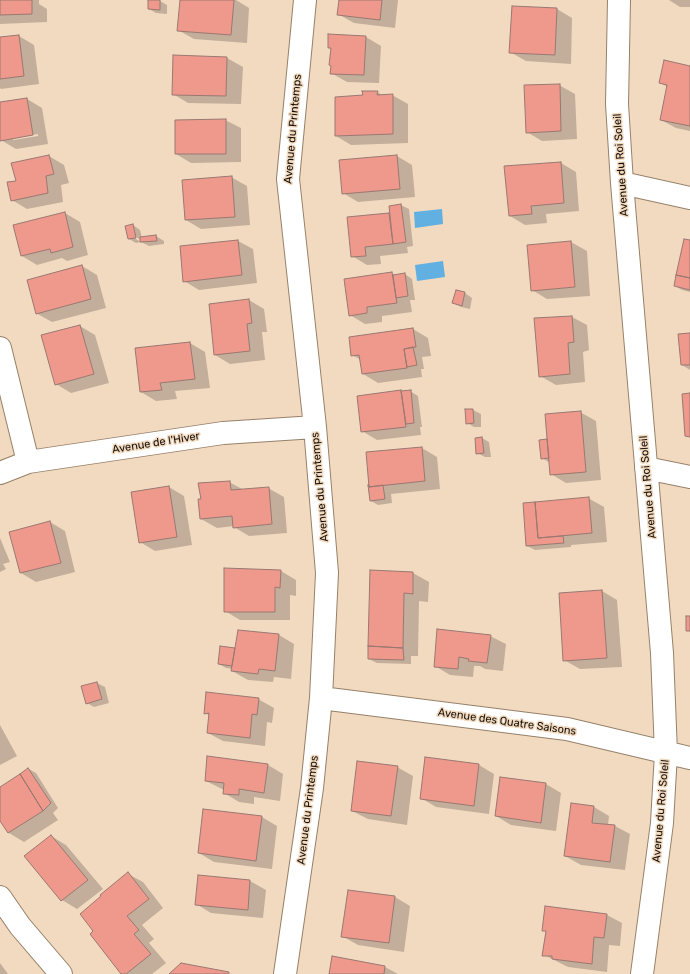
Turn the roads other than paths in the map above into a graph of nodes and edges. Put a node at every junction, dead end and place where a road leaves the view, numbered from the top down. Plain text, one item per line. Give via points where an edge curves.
1 (305, 0) edge
2 (619, 0) edge
3 (622, 183) junction
4 (690, 198) edge
5 (0, 348) edge
6 (315, 427) junction
7 (28, 462) junction
8 (646, 468) junction
9 (0, 473) edge
10 (690, 477) edge
11 (321, 698) junction
12 (666, 753) junction
13 (690, 758) edge
14 (0, 898) edge
15 (61, 974) edge
16 (285, 974) edge
17 (642, 974) edge

1 - 6 street, Avenue du Printemps via 288,179
2 - 3 street, Avenue du Roi Soleil via 617,104
3 - 4 street
3 - 8 street, Avenue du Roi Soleil
5 - 7 street
6 - 7 street, Avenue de l'Hiver via 223,433
6 - 11 street, Avenue du Printemps via 326,573
7 - 9 street, Avenue de l'Hiver
8 - 10 street
8 - 12 street, Avenue du Roi Soleil via 662,653
11 - 12 street, Avenue des Quatre Saisons via 567,729
11 - 16 street, Avenue du Printemps via 312,788
12 - 13 street, Avenue des Quatre Saisons
12 - 17 street, Avenue du Roi Soleil via 662,823
14 - 15 street

